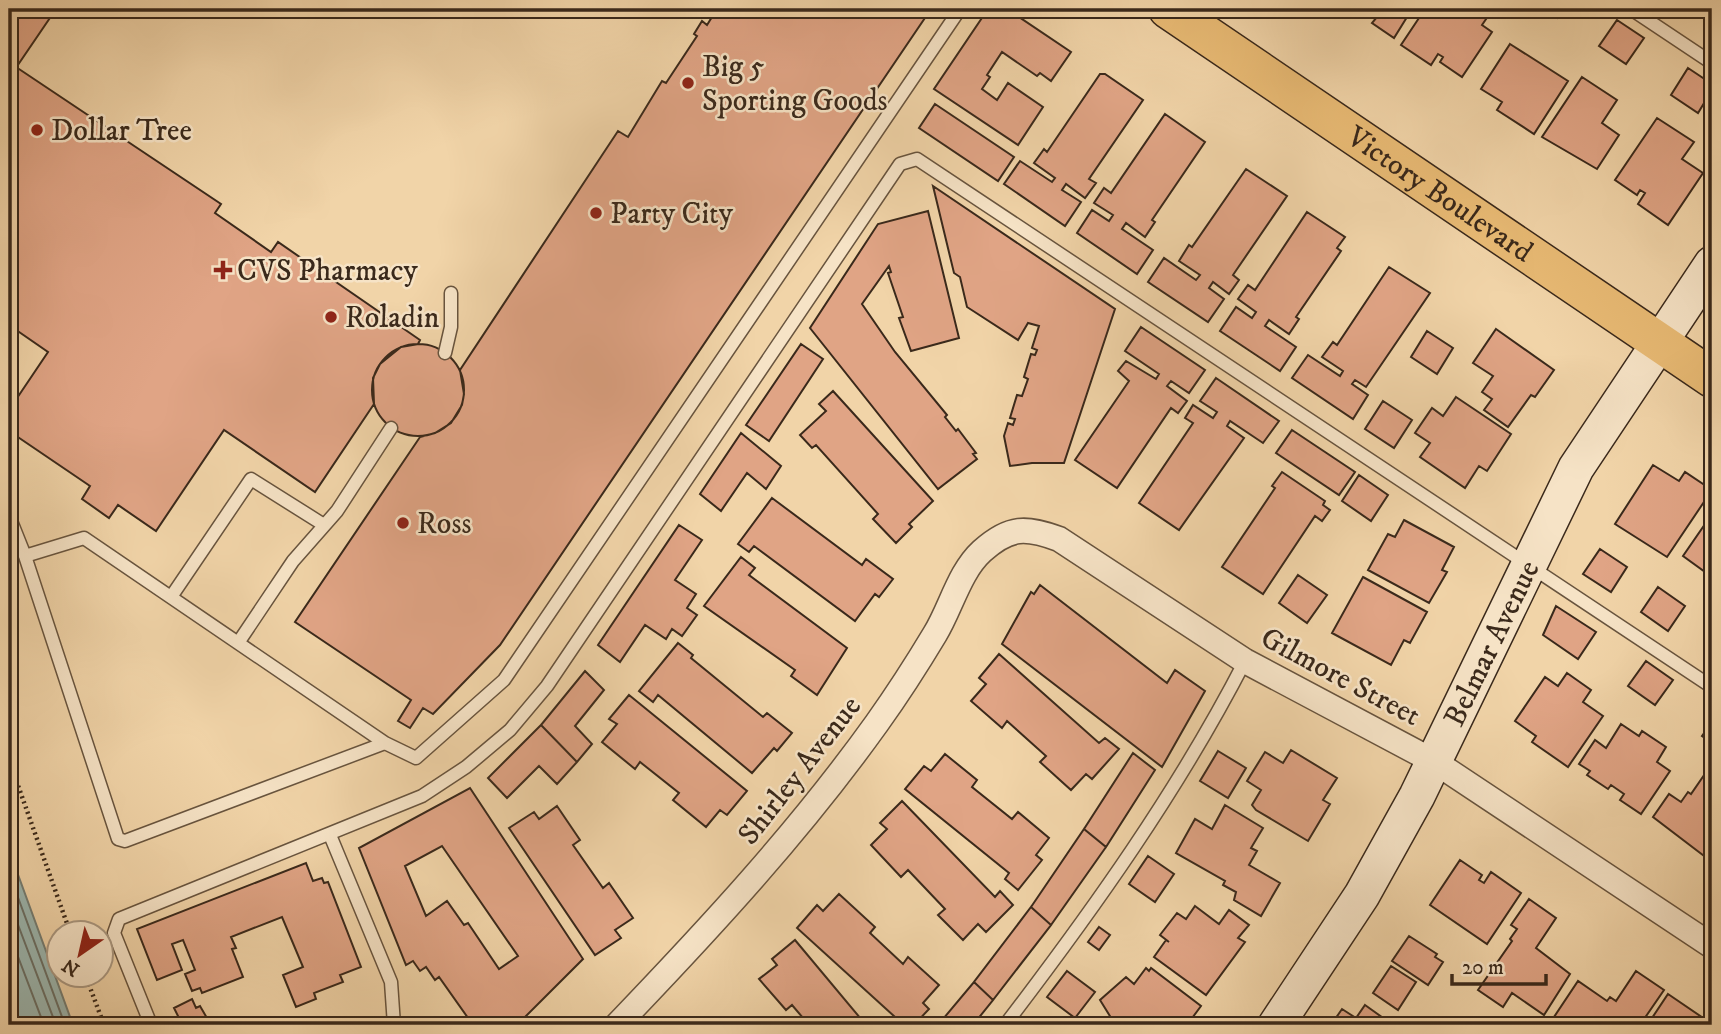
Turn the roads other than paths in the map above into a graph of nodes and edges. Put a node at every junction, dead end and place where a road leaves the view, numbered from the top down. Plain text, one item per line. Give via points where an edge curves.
1 (960, 9) edge
2 (1168, 9) edge
3 (1631, 9) edge
4 (1712, 63) edge
5 (1712, 264) edge
6 (451, 293) dead end
7 (1659, 342) junction
8 (445, 353) dead end
9 (1712, 378) edge
10 (391, 428) dead end
11 (9, 516) edge
12 (324, 525) junction
13 (1004, 534) joint
14 (25, 556) junction
15 (1530, 565) junction
16 (171, 597) junction
17 (238, 643) junction
18 (1245, 662) junction
19 (1712, 687) edge
20 (385, 743) junction
21 (1435, 762) junction
22 (330, 835) junction
23 (1712, 946) edge
24 (151, 1025) edge
25 (394, 1025) edge
26 (617, 1025) edge
27 (1005, 1025) edge
28 (1276, 1025) edge

1 - 20 lane via 504,680 416,758
2 - 7 main road, Victory Boulevard
3 - 4 lane
5 - 7 street, Belmar Avenue
6 - 8 lane
7 - 9 main road, Victory Boulevard
7 - 15 street, Belmar Avenue via 1576,468
10 - 12 lane
11 - 14 lane
12 - 16 lane via 251,478
12 - 17 lane via 293,561
13 - 18 street, Gilmore Street via 1031,529 1059,539
13 - 26 street, Shirley Avenue via 980,553 936,633 877,723 787,840
14 - 16 lane via 85,538
14 - 20 lane via 118,839 125,841
15 - 19 lane
15 - 21 street, Belmar Avenue
15 - 22 lane via 916,159 900,164 547,686 510,730 422,796
16 - 17 lane
17 - 20 lane
18 - 21 street, Gilmore Street
18 - 27 lane via 1149,826
21 - 23 street, Gilmore Street
21 - 28 street, Belmar Avenue via 1362,895
22 - 24 lane via 119,919 114,933
22 - 25 lane via 391,982

